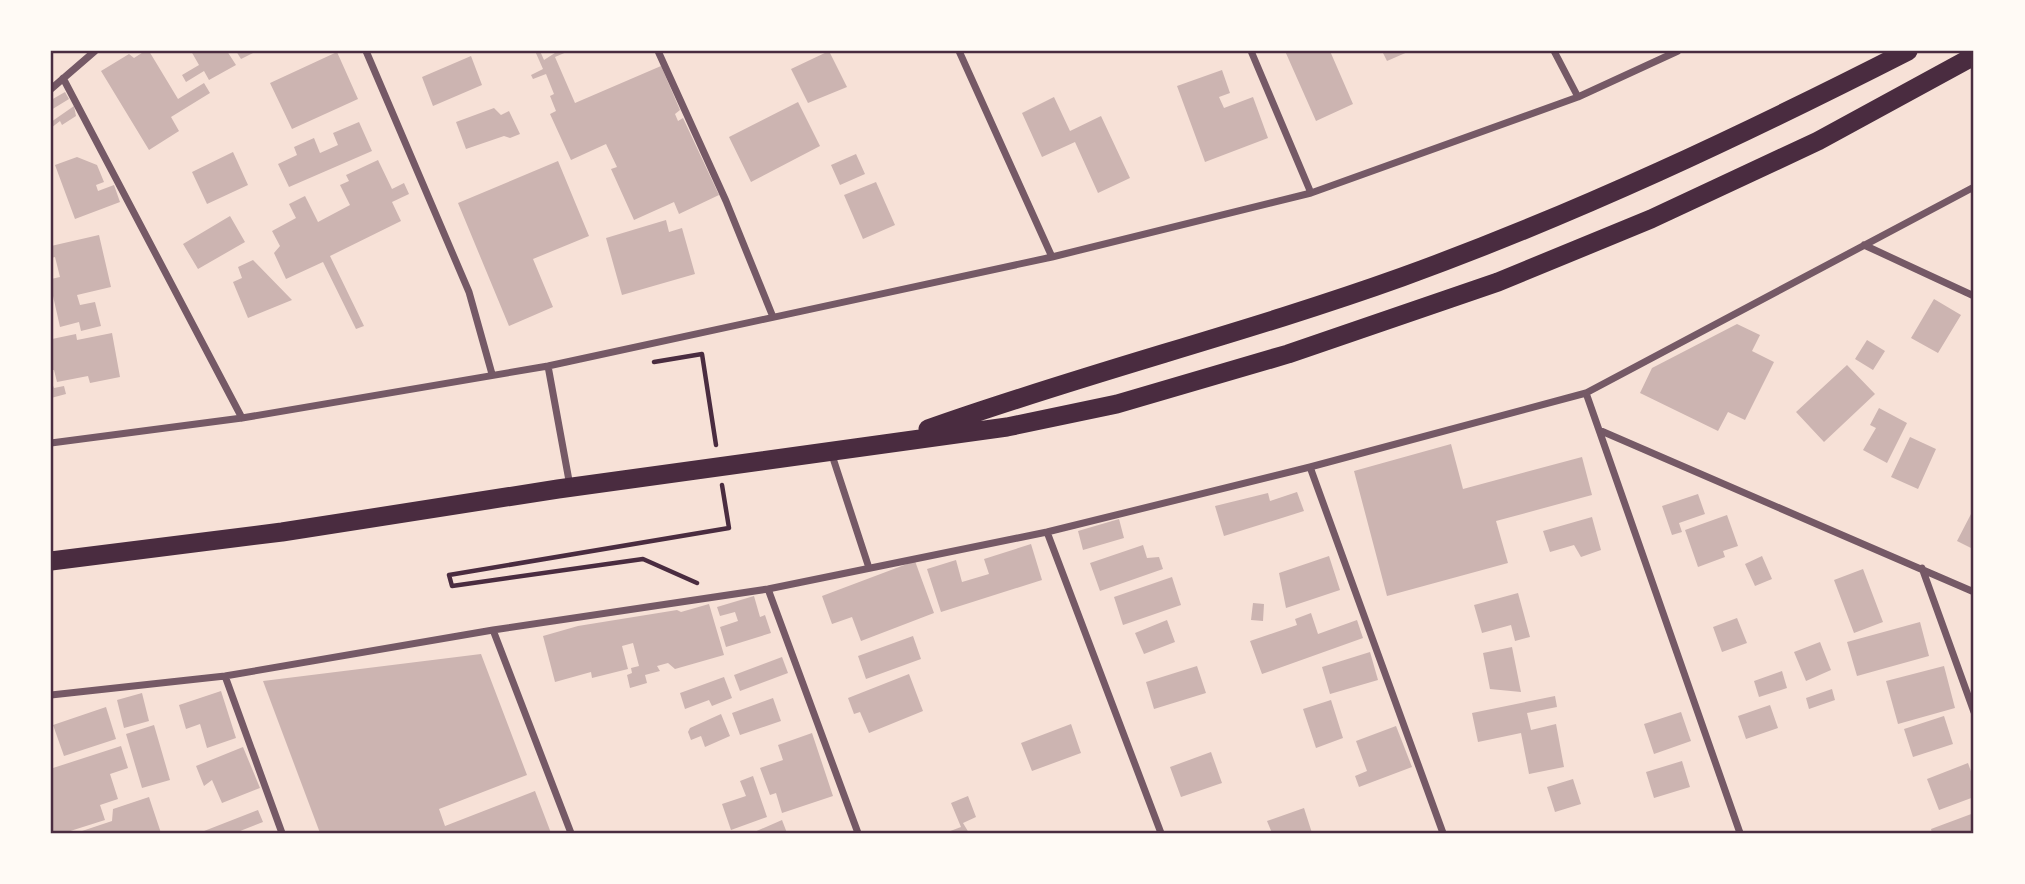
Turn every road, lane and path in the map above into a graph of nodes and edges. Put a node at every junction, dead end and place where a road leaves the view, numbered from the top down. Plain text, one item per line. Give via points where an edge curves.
1 (95, 51) edge
2 (366, 51) edge
3 (658, 51) edge
4 (959, 51) edge
5 (1251, 51) edge
6 (1554, 51) edge
7 (1678, 51) edge
8 (1908, 51) edge
9 (1974, 56) edge
10 (63, 78) junction
11 (51, 89) edge
12 (1578, 97) junction
13 (1974, 187) edge
14 (1311, 193) junction
15 (1864, 245) junction
16 (1052, 257) junction
17 (1974, 296) edge
18 (773, 317) junction
19 (548, 366) junction
20 (492, 374) junction
21 (1586, 393) junction
22 (243, 418) junction
23 (1599, 430) junction
24 (894, 441) junction
25 (51, 443) edge
26 (831, 451) junction
27 (1310, 467) junction
28 (570, 487) junction
29 (1046, 532) junction
30 (643, 559) dead end
31 (51, 561) edge
32 (869, 568) junction
33 (1922, 568) junction
34 (768, 589) junction
35 (1974, 592) edge
36 (726, 596) junction
37 (493, 630) junction
38 (225, 676) junction
39 (51, 695) edge
40 (1974, 712) edge
41 (282, 833) edge
42 (571, 833) edge
43 (858, 833) edge
44 (1161, 833) edge
45 (1443, 833) edge
46 (1740, 833) edge

1 - 10 street
2 - 20 street via 469,292
3 - 18 street
4 - 16 street
5 - 14 street
6 - 12 street
7 - 12 street
8 - 24 highway via 1634,184 1484,246 1275,319 1109,368
9 - 24 highway via 1818,141 1651,219 1437,303 1275,358 1117,404 1007,428
10 - 11 street
10 - 22 street
12 - 14 street
13 - 15 street
14 - 16 street
15 - 17 street
15 - 21 street
16 - 18 street
18 - 19 street
19 - 20 street
19 - 28 street
20 - 22 street
21 - 23 street
21 - 27 street
22 - 25 street
23 - 33 street
23 - 46 street
24 - 26 highway
26 - 28 highway
26 - 32 street
27 - 29 street
27 - 45 street
28 - 31 highway via 282,532
29 - 32 street
29 - 44 street
30 - 36 path
32 - 34 street
33 - 35 street
33 - 40 street
34 - 36 street
34 - 43 street
36 - 37 street
37 - 38 street
37 - 42 street
38 - 39 street
38 - 41 street

